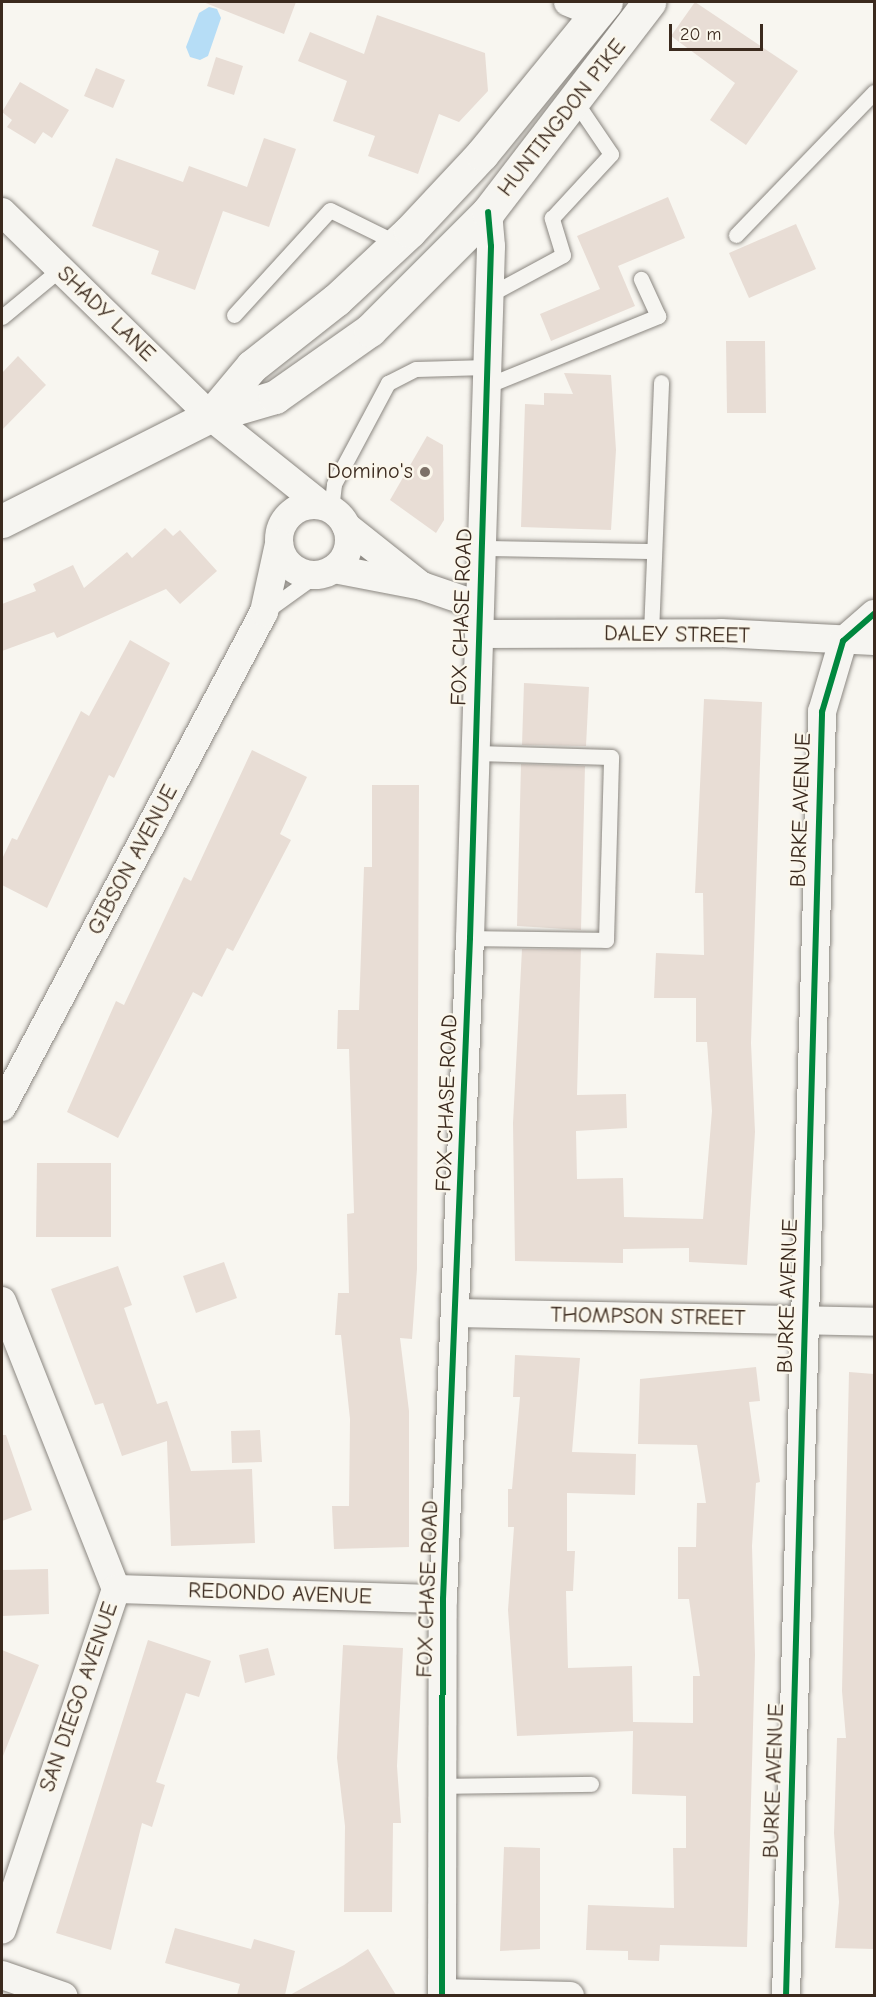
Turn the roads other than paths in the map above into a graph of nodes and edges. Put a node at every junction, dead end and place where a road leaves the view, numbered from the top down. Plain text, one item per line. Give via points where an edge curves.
1 (568, 2) edge
2 (649, 2) edge
3 (602, 8) edge
4 (874, 92) edge
5 (575, 101) junction
6 (2, 212) edge
7 (488, 212) junction
8 (736, 235) dead end
9 (397, 243) junction
10 (60, 269) junction
11 (641, 279) dead end
12 (489, 295) junction
13 (234, 315) dead end
14 (2, 317) edge
15 (487, 377) junction
16 (661, 382) dead end
17 (210, 416) junction
18 (264, 461) junction
19 (333, 513) junction
20 (2, 519) edge
21 (281, 534) junction
22 (482, 548) junction
23 (654, 551) junction
24 (325, 572) junction
25 (422, 586) junction
26 (480, 606) junction
27 (264, 612) junction
28 (874, 614) edge
29 (651, 633) junction
30 (479, 634) junction
31 (843, 641) junction
32 (874, 641) edge
33 (476, 753) junction
34 (470, 938) junction
35 (2, 1107) edge
36 (2, 1301) edge
37 (458, 1313) junction
38 (805, 1321) junction
39 (874, 1322) edge
40 (116, 1589) junction
41 (443, 1599) junction
42 (591, 1784) dead end
43 (441, 1786) junction
44 (2, 1929) edge
45 (2, 1976) edge
46 (442, 1994) edge
47 (63, 1995) edge
48 (570, 1995) edge
49 (786, 1995) edge

1 - 3 street
2 - 5 main road, HUNTINGDON PIKE
3 - 9 main road, HUNTINGDON PIKE via 482,154
4 - 8 lane
5 - 7 main road, HUNTINGDON PIKE
5 - 12 lane via 611,154 552,218 563,255
6 - 10 street, SHADY LANE
7 - 12 street, FOX CHASE ROAD
7 - 17 main road, HUNTINGDON PIKE via 370,330 313,373 275,397
9 - 13 lane via 330,210
9 - 17 main road, HUNTINGDON PIKE via 336,300 252,366
10 - 14 lane
10 - 17 street, SHADY LANE
11 - 15 lane via 658,315
12 - 15 street, FOX CHASE ROAD
15 - 19 lane via 416,369 388,383 334,484
15 - 22 street, FOX CHASE ROAD
16 - 23 lane
17 - 18 street
17 - 20 main road, HUNTINGDON PIKE
18 - 19 street
18 - 21 street
19 - 21 street via 300,508
19 - 24 street via 348,550
19 - 25 street
21 - 24 street via 289,565
21 - 27 street, GIBSON AVENUE
22 - 23 lane
22 - 26 street, FOX CHASE ROAD
23 - 29 lane
24 - 25 street
24 - 27 lane
25 - 26 street, FOX CHASE ROAD
26 - 30 street, FOX CHASE ROAD
27 - 35 street, GIBSON AVENUE
28 - 31 street
29 - 30 street, DALEY STREET
29 - 31 street, DALEY STREET
30 - 33 street, FOX CHASE ROAD
31 - 32 street, DALEY STREET
31 - 38 street, BURKE AVENUE via 822,712
33 - 34 street, FOX CHASE ROAD
33 - 34 lane via 611,757 606,940
34 - 37 street, FOX CHASE ROAD
36 - 40 street, SAN DIEGO AVENUE
37 - 38 street, THOMPSON STREET
37 - 41 street, FOX CHASE ROAD
38 - 39 street, THOMPSON STREET
38 - 49 street, BURKE AVENUE
40 - 41 street, REDONDO AVENUE
40 - 44 street, SAN DIEGO AVENUE
41 - 43 street, FOX CHASE ROAD
42 - 43 lane
43 - 46 street, FOX CHASE ROAD
45 - 47 street
46 - 48 street

